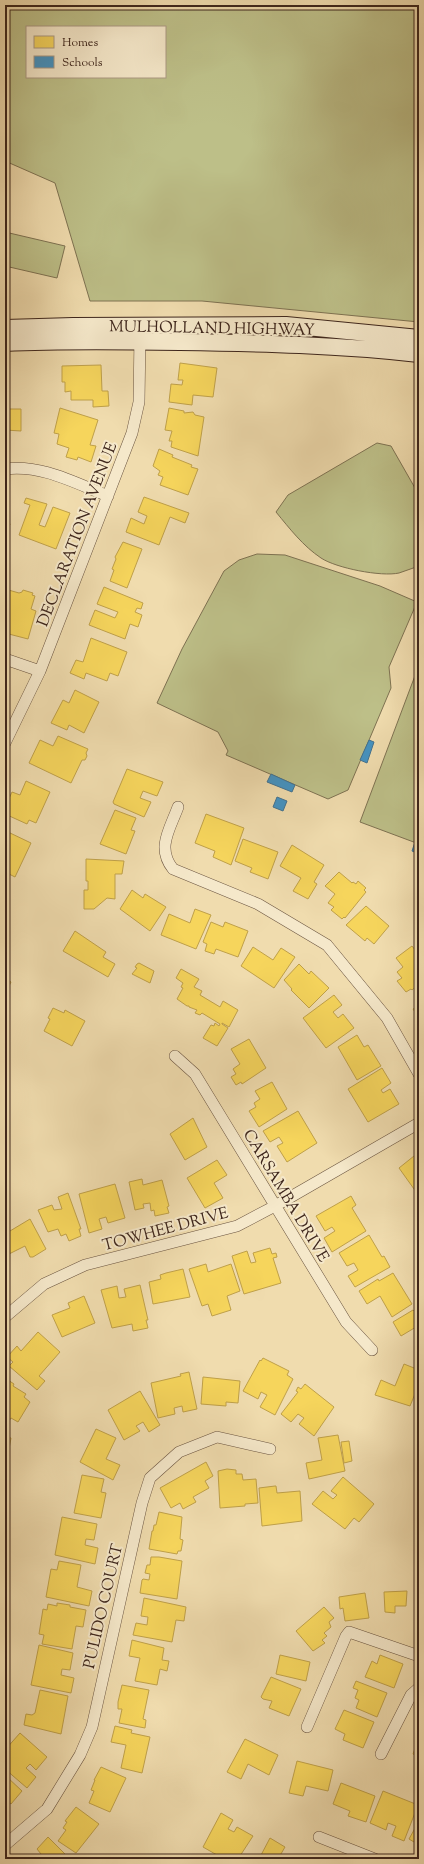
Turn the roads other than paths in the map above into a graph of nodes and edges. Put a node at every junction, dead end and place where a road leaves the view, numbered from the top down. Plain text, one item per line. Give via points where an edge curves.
1 (5, 328) edge
2 (140, 334) junction
3 (419, 338) edge
4 (5, 343) edge
5 (419, 354) edge
6 (5, 469) edge
7 (108, 496) junction
8 (5, 659) edge
9 (40, 671) junction
10 (5, 743) edge
11 (178, 807) dead end
12 (175, 1056) dead end
13 (419, 1074) edge
14 (419, 1123) edge
15 (275, 1206) junction
16 (5, 1317) edge
17 (372, 1350) dead end
18 (270, 1449) dead end
19 (419, 1656) edge
20 (419, 1688) edge
21 (307, 1727) dead end
22 (381, 1754) dead end
23 (319, 1837) dead end
24 (5, 1845) edge
25 (375, 1859) edge

1 - 2 main road, MULHOLLAND HIGHWAY via 73,326
2 - 3 main road, MULHOLLAND HIGHWAY via 212,324 286,325
2 - 4 main road, MULHOLLAND HIGHWAY
2 - 5 main road, MULHOLLAND HIGHWAY
2 - 7 street, DECLARATION AVENUE via 139,402 132,433
6 - 7 street via 20,467 40,470
7 - 9 street, DECLARATION AVENUE
8 - 9 street
9 - 10 street, DECLARATION AVENUE
11 - 13 street via 164,843 167,861 173,869 258,904 327,945 388,1018
12 - 15 street, CARSAMBA DRIVE via 195,1074
14 - 15 street, TOWHEE DRIVE
15 - 16 street, TOWHEE DRIVE via 237,1226 85,1265 44,1284
15 - 17 street, CARSAMBA DRIVE via 346,1322
18 - 24 street, PULIDO COURT via 217,1437 179,1452 150,1478 142,1502 92,1727 80,1755 47,1809
19 - 21 street via 349,1632
20 - 22 street via 411,1695
23 - 25 street

